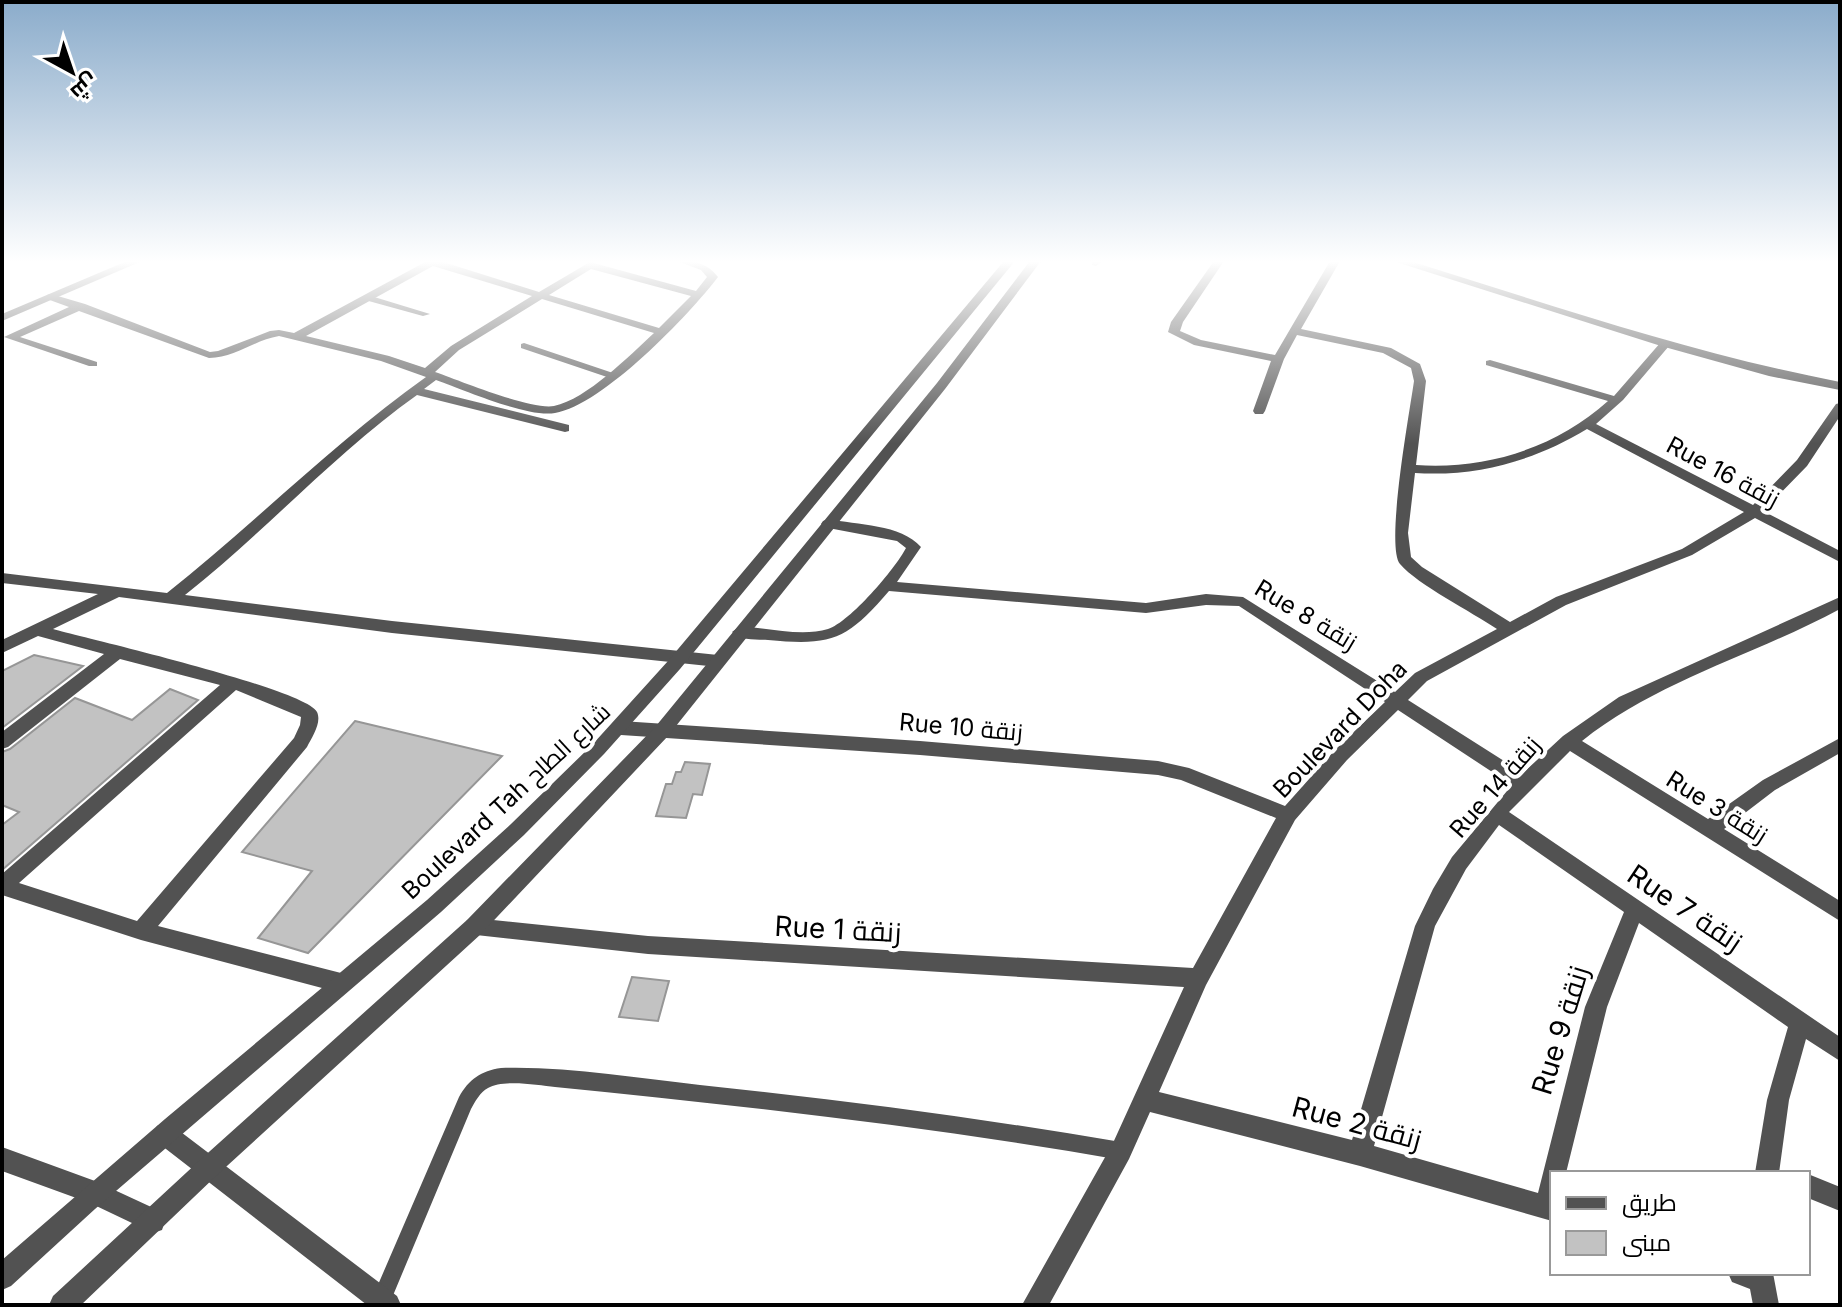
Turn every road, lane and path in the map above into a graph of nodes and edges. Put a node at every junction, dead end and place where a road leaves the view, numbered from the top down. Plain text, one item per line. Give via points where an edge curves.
1 (44, 322) edge
2 (123, 322) edge
3 (323, 322) edge
4 (499, 322) edge
5 (629, 322) edge
6 (671, 322) edge
7 (959, 322) edge
8 (990, 322) edge
9 (1177, 322) edge
10 (1298, 322) edge
11 (1588, 322) edge
12 (1293, 331) junction
13 (661, 332) junction
14 (297, 336) junction
15 (1665, 344) junction
16 (524, 346) dead end
17 (1278, 359) junction
18 (1490, 363) dead end
19 (93, 364) dead end
20 (431, 375) junction
21 (610, 375) junction
22 (1840, 386) edge
23 (413, 390) junction
24 (1616, 400) junction
25 (1840, 407) edge
26 (1259, 411) dead end
27 (1587, 424) junction
28 (565, 428) dead end
29 (1410, 469) junction
30 (1753, 513) junction
31 (828, 524) junction
32 (1840, 557) edge
33 (2, 578) edge
34 (886, 586) junction
35 (119, 591) junction
36 (173, 596) junction
37 (1840, 602) edge
38 (1508, 628) junction
39 (38, 631) junction
40 (740, 632) junction
41 (2, 647) edge
42 (118, 652) junction
43 (681, 656) junction
44 (718, 661) junction
45 (234, 683) junction
46 (1395, 700) junction
47 (621, 728) junction
48 (662, 731) junction
49 (1569, 741) junction
50 (2, 742) edge
51 (1840, 745) edge
52 (1525, 784) junction
53 (1498, 814) junction
54 (1288, 815) junction
55 (1708, 830) junction
56 (1635, 908) junction
57 (1840, 912) edge
58 (474, 927) junction
59 (141, 931) junction
60 (1199, 978) junction
61 (341, 983) junction
62 (1800, 1021) junction
63 (1840, 1050) edge
64 (1146, 1100) junction
65 (165, 1134) junction
66 (1121, 1151) junction
67 (1360, 1154) junction
68 (2, 1159) edge
69 (208, 1168) junction
70 (1555, 1171) edge
71 (1770, 1171) edge
72 (1810, 1187) edge
73 (95, 1193) junction
74 (1840, 1199) edge
75 (1549, 1208) edge
76 (153, 1221) junction
77 (1754, 1275) edge
78 (2, 1277) edge
79 (384, 1303) edge
80 (62, 1305) edge
81 (1035, 1305) edge
82 (1766, 1305) edge

1 - 19 street via 10,337
2 - 14 street via 213,356 267,334
3 - 14 street
4 - 20 street via 455,348
5 - 13 street
6 - 13 street
7 - 43 street, Boulevard Tah شارع الطاح
8 - 31 street
9 - 17 street via 1174,332 1198,343
10 - 12 street
11 - 15 street
12 - 17 street
12 - 29 street via 1387,350 1412,362 1420,381
13 - 21 street
14 - 20 street
15 - 22 street
15 - 24 street
16 - 21 lane
17 - 26 street
18 - 24 street
20 - 21 street via 552,410 576,403
20 - 23 street
23 - 28 street
23 - 36 street
24 - 27 street
25 - 30 street, Boulevard Doha via 1802,463
27 - 29 street via 1493,466 1458,472
27 - 30 street, Rue 16 زنقة
29 - 38 street via 1401,533 1404,559
30 - 32 street, Rue 16 زنقة
30 - 38 street, Boulevard Doha via 1687,552 1561,601
31 - 34 street via 913,543 912,553
31 - 40 street
33 - 35 street
34 - 40 street via 834,633
34 - 46 street, Rue 8 زنقة via 1146,608 1211,597 1232,599 1251,605
35 - 36 street
35 - 39 street
36 - 43 street via 241,609
37 - 49 street, Rue 14 زنقة via 1785,632 1638,695
38 - 46 street, Boulevard Doha via 1421,677
39 - 41 street
39 - 42 street
40 - 44 street
42 - 45 street
42 - 50 street
43 - 44 street
43 - 47 street, Boulevard Tah شارع الطاح
44 - 48 street
45 - 59 street via 305,710 309,725 287,759
45 - 59 street via 2,886
46 - 52 street, Rue 8 زنقة
46 - 54 street, Boulevard Doha
47 - 48 street, Rue 10 زنقة
47 - 61 street, Boulevard Tah شارع الطاح via 527,821
48 - 54 street, Rue 10 زنقة via 1158,768
48 - 58 street
49 - 52 street, Rue 14 زنقة
49 - 55 street, Rue 3 زنقة
51 - 55 street via 1769,785
52 - 53 street, Rue 14 زنقة
53 - 56 street, Rue 7 زنقة
53 - 67 street, Rue 14 زنقة via 1455,871 1425,926
54 - 60 street, Boulevard Doha
55 - 57 street, Rue 3 زنقة
56 - 62 street, Rue 7 زنقة
56 - 70 street, Rue 9 زنقة via 1596,1007
58 - 60 street, Rue 1 زنقة via 648,945
58 - 69 street
59 - 61 street
60 - 64 street, Boulevard Doha
61 - 65 street, Boulevard Tah شارع الطاح
62 - 63 street, Rue 7 زنقة
62 - 71 street via 1778,1100
64 - 66 street, Boulevard Doha
64 - 67 street, Rue 2 زنقة
65 - 69 street
65 - 73 street, Boulevard Tah شارع الطاح
66 - 79 lane via 751,1098 491,1078 465,1103
66 - 81 street, Boulevard Doha
67 - 75 street, Rue 2 زنقة
68 - 73 street
69 - 76 street
69 - 79 street
72 - 74 street
73 - 76 street
73 - 78 street, Boulevard Tah شارع الطاح
76 - 80 street
77 - 82 street

